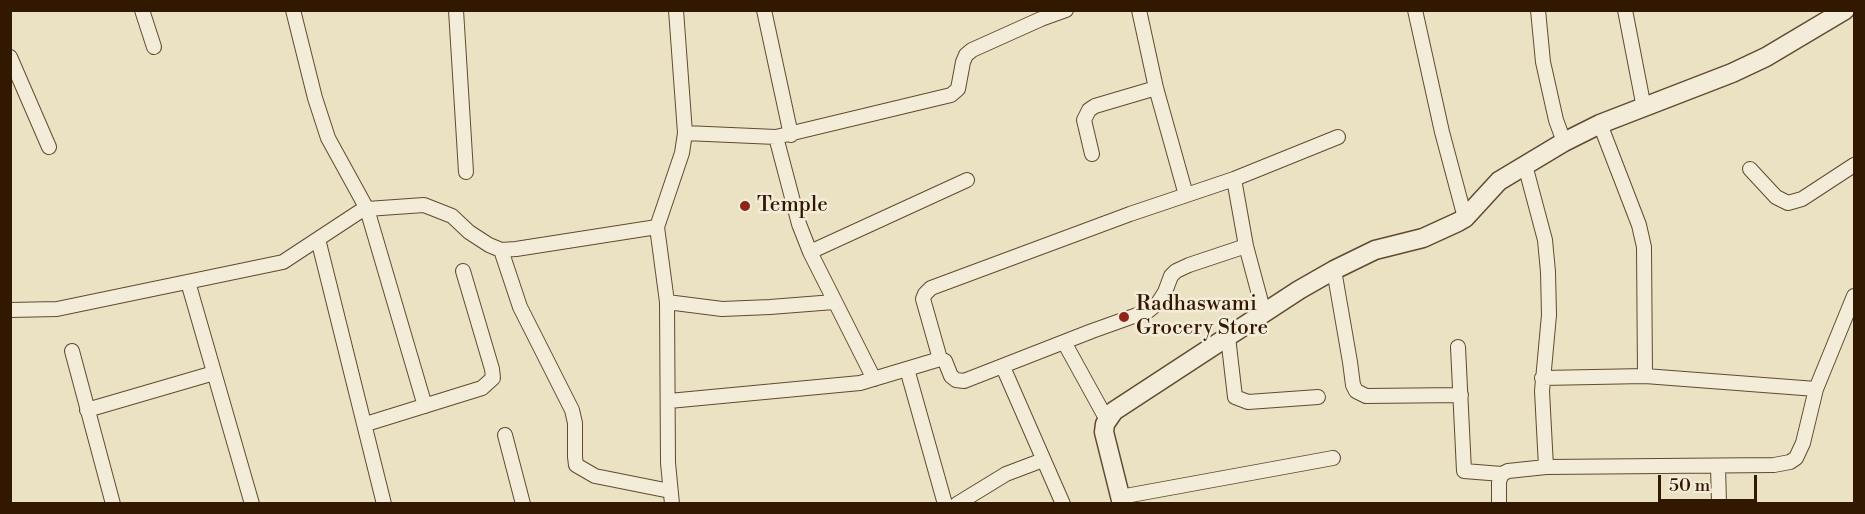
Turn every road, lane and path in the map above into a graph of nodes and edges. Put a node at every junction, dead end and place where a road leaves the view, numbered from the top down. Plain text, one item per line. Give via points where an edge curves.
1 (142, 10) edge
2 (293, 10) edge
3 (456, 10) edge
4 (676, 10) edge
5 (764, 10) edge
6 (1066, 10) edge
7 (1139, 10) edge
8 (1415, 10) edge
9 (1538, 10) edge
10 (1625, 10) edge
11 (1845, 10) edge
12 (1825, 16) edge
13 (154, 47) dead end
14 (10, 57) edge
15 (1156, 88) junction
16 (1644, 108) junction
17 (1600, 124) junction
18 (685, 133) junction
19 (791, 135) junction
20 (776, 137) junction
21 (1338, 138) dead end
22 (1564, 142) junction
23 (49, 147) dead end
24 (1092, 154) dead end
25 (1525, 165) junction
26 (1854, 165) edge
27 (1750, 169) dead end
28 (466, 172) dead end
29 (1234, 179) junction
30 (967, 180) dead end
31 (1186, 195) junction
32 (367, 209) junction
33 (1465, 218) junction
34 (657, 227) junction
35 (318, 239) junction
36 (1246, 246) junction
37 (501, 250) junction
38 (810, 252) junction
39 (1334, 270) junction
40 (463, 271) dead end
41 (188, 282) junction
42 (1854, 296) edge
43 (667, 302) junction
44 (834, 302) junction
45 (10, 310) edge
46 (1264, 314) junction
47 (1228, 337) junction
48 (1064, 342) junction
49 (1458, 347) dead end
50 (72, 351) dead end
51 (940, 359) junction
52 (1003, 367) junction
53 (907, 369) junction
54 (214, 373) junction
55 (1645, 376) junction
56 (1542, 378) junction
57 (874, 379) junction
58 (1816, 389) junction
59 (1461, 395) junction
60 (1318, 397) dead end
61 (669, 401) junction
62 (425, 406) junction
63 (87, 410) junction
64 (1107, 420) junction
65 (366, 424) junction
66 (505, 435) dead end
67 (1333, 459) dead end
68 (1043, 460) junction
69 (1718, 466) junction
70 (1546, 467) junction
71 (1502, 474) junction
72 (671, 497) edge
73 (1121, 500) edge
74 (113, 504) edge
75 (252, 504) edge
76 (384, 504) edge
77 (522, 504) edge
78 (945, 504) edge
79 (957, 504) edge
80 (1063, 504) edge
81 (1499, 504) edge
82 (1719, 504) edge

1 - 13 street
2 - 32 street via 328,138
3 - 28 street
4 - 18 street
5 - 19 street
6 - 19 street via 972,50 963,62 958,89 951,95
7 - 15 street
8 - 33 street
9 - 22 street via 1543,62
10 - 16 street
11 - 12 street
12 - 16 street via 1766,57
14 - 23 street
15 - 24 street via 1089,110 1083,120
15 - 31 street
16 - 17 street
17 - 22 street
17 - 55 street via 1644,247
18 - 20 street
18 - 34 street
19 - 20 street
20 - 38 street
21 - 29 street
22 - 25 street
25 - 33 street via 1500,181
25 - 56 street via 1545,240 1548,273 1549,315
26 - 27 street via 1802,199 1788,203 1776,197
29 - 31 street
29 - 36 street
30 - 38 street
31 - 51 street via 931,288 923,299
32 - 35 street
32 - 37 street via 424,205 434,208
32 - 62 street
33 - 39 street via 1423,238 1375,250
34 - 37 street
34 - 43 street
35 - 41 street via 283,262
35 - 65 street
36 - 46 street
36 - 48 street via 1176,271 1158,303 1148,311
37 - 72 street via 520,307 572,410 576,465 595,476
38 - 44 street
39 - 46 street
39 - 59 street via 1356,391 1365,396
40 - 62 street via 493,378 482,388
41 - 45 street via 57,309
41 - 54 street
42 - 58 street
43 - 44 street via 722,309
43 - 61 street
44 - 57 street
46 - 47 street
47 - 60 street via 1235,398 1248,402
47 - 64 street via 1114,411
48 - 52 street
48 - 64 street
49 - 59 street
50 - 63 street
51 - 52 street via 956,380 964,381
51 - 53 street
52 - 68 street
53 - 57 street
53 - 78 street
54 - 63 street
54 - 75 street
55 - 56 street
55 - 58 street
56 - 70 street
57 - 61 street
58 - 69 street via 1796,458 1774,465
59 - 71 street via 1464,471
61 - 72 street
62 - 65 street
63 - 74 street
64 - 73 street via 1104,432
65 - 76 street
66 - 77 street
67 - 73 street
68 - 79 street via 1006,474
68 - 80 street
69 - 70 street
69 - 82 street
70 - 71 street
71 - 81 street

